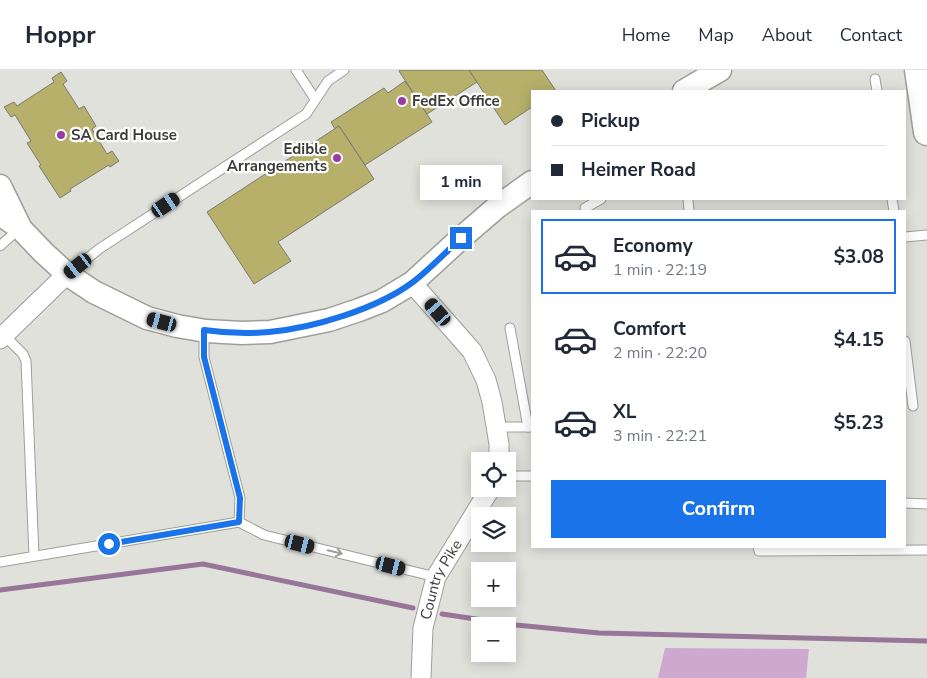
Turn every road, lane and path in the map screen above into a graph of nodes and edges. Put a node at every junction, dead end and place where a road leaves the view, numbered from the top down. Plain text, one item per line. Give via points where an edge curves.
1 (296, 70) edge
2 (344, 70) edge
3 (720, 70) edge
4 (918, 70) edge
5 (875, 79) dead end
6 (686, 90) edge
7 (877, 90) edge
8 (316, 99) junction
9 (927, 132) edge
10 (531, 183) edge
11 (0, 186) edge
12 (599, 200) edge
13 (586, 208) dead end
14 (0, 214) edge
15 (20, 228) junction
16 (927, 235) edge
17 (906, 237) edge
18 (0, 246) edge
19 (67, 274) junction
20 (412, 283) junction
21 (510, 328) dead end
22 (204, 330) junction
23 (2, 337) edge
24 (906, 349) edge
25 (913, 406) dead end
26 (496, 427) junction
27 (530, 427) edge
28 (499, 452) edge
29 (516, 476) edge
30 (531, 476) edge
31 (485, 497) edge
32 (906, 503) edge
33 (927, 504) edge
34 (239, 522) junction
35 (758, 548) edge
36 (927, 550) edge
37 (34, 556) junction
38 (0, 562) edge
39 (436, 577) junction
40 (421, 678) edge

1 - 8 lane
2 - 8 lane via 328,80
3 - 6 street
4 - 9 main road
5 - 7 lane
8 - 19 lane via 306,114 99,249
10 - 20 street via 461,238
11 - 15 street
12 - 13 lane
14 - 15 street
15 - 18 lane
15 - 19 street
16 - 17 lane
19 - 22 street via 94,292 147,318
19 - 23 street
20 - 22 street via 374,304 320,322 270,332
20 - 26 street via 472,351 486,380
21 - 27 lane
22 - 34 lane via 204,357 240,498
23 - 37 lane via 26,361
24 - 25 lane
26 - 27 lane
26 - 28 street
29 - 30 lane
31 - 39 street, Country Pike
32 - 33 lane
34 - 37 lane
34 -> 39 lane via 264,535
35 - 36 lane via 759,551
37 - 38 lane
39 - 40 street, Country Pike via 423,628

